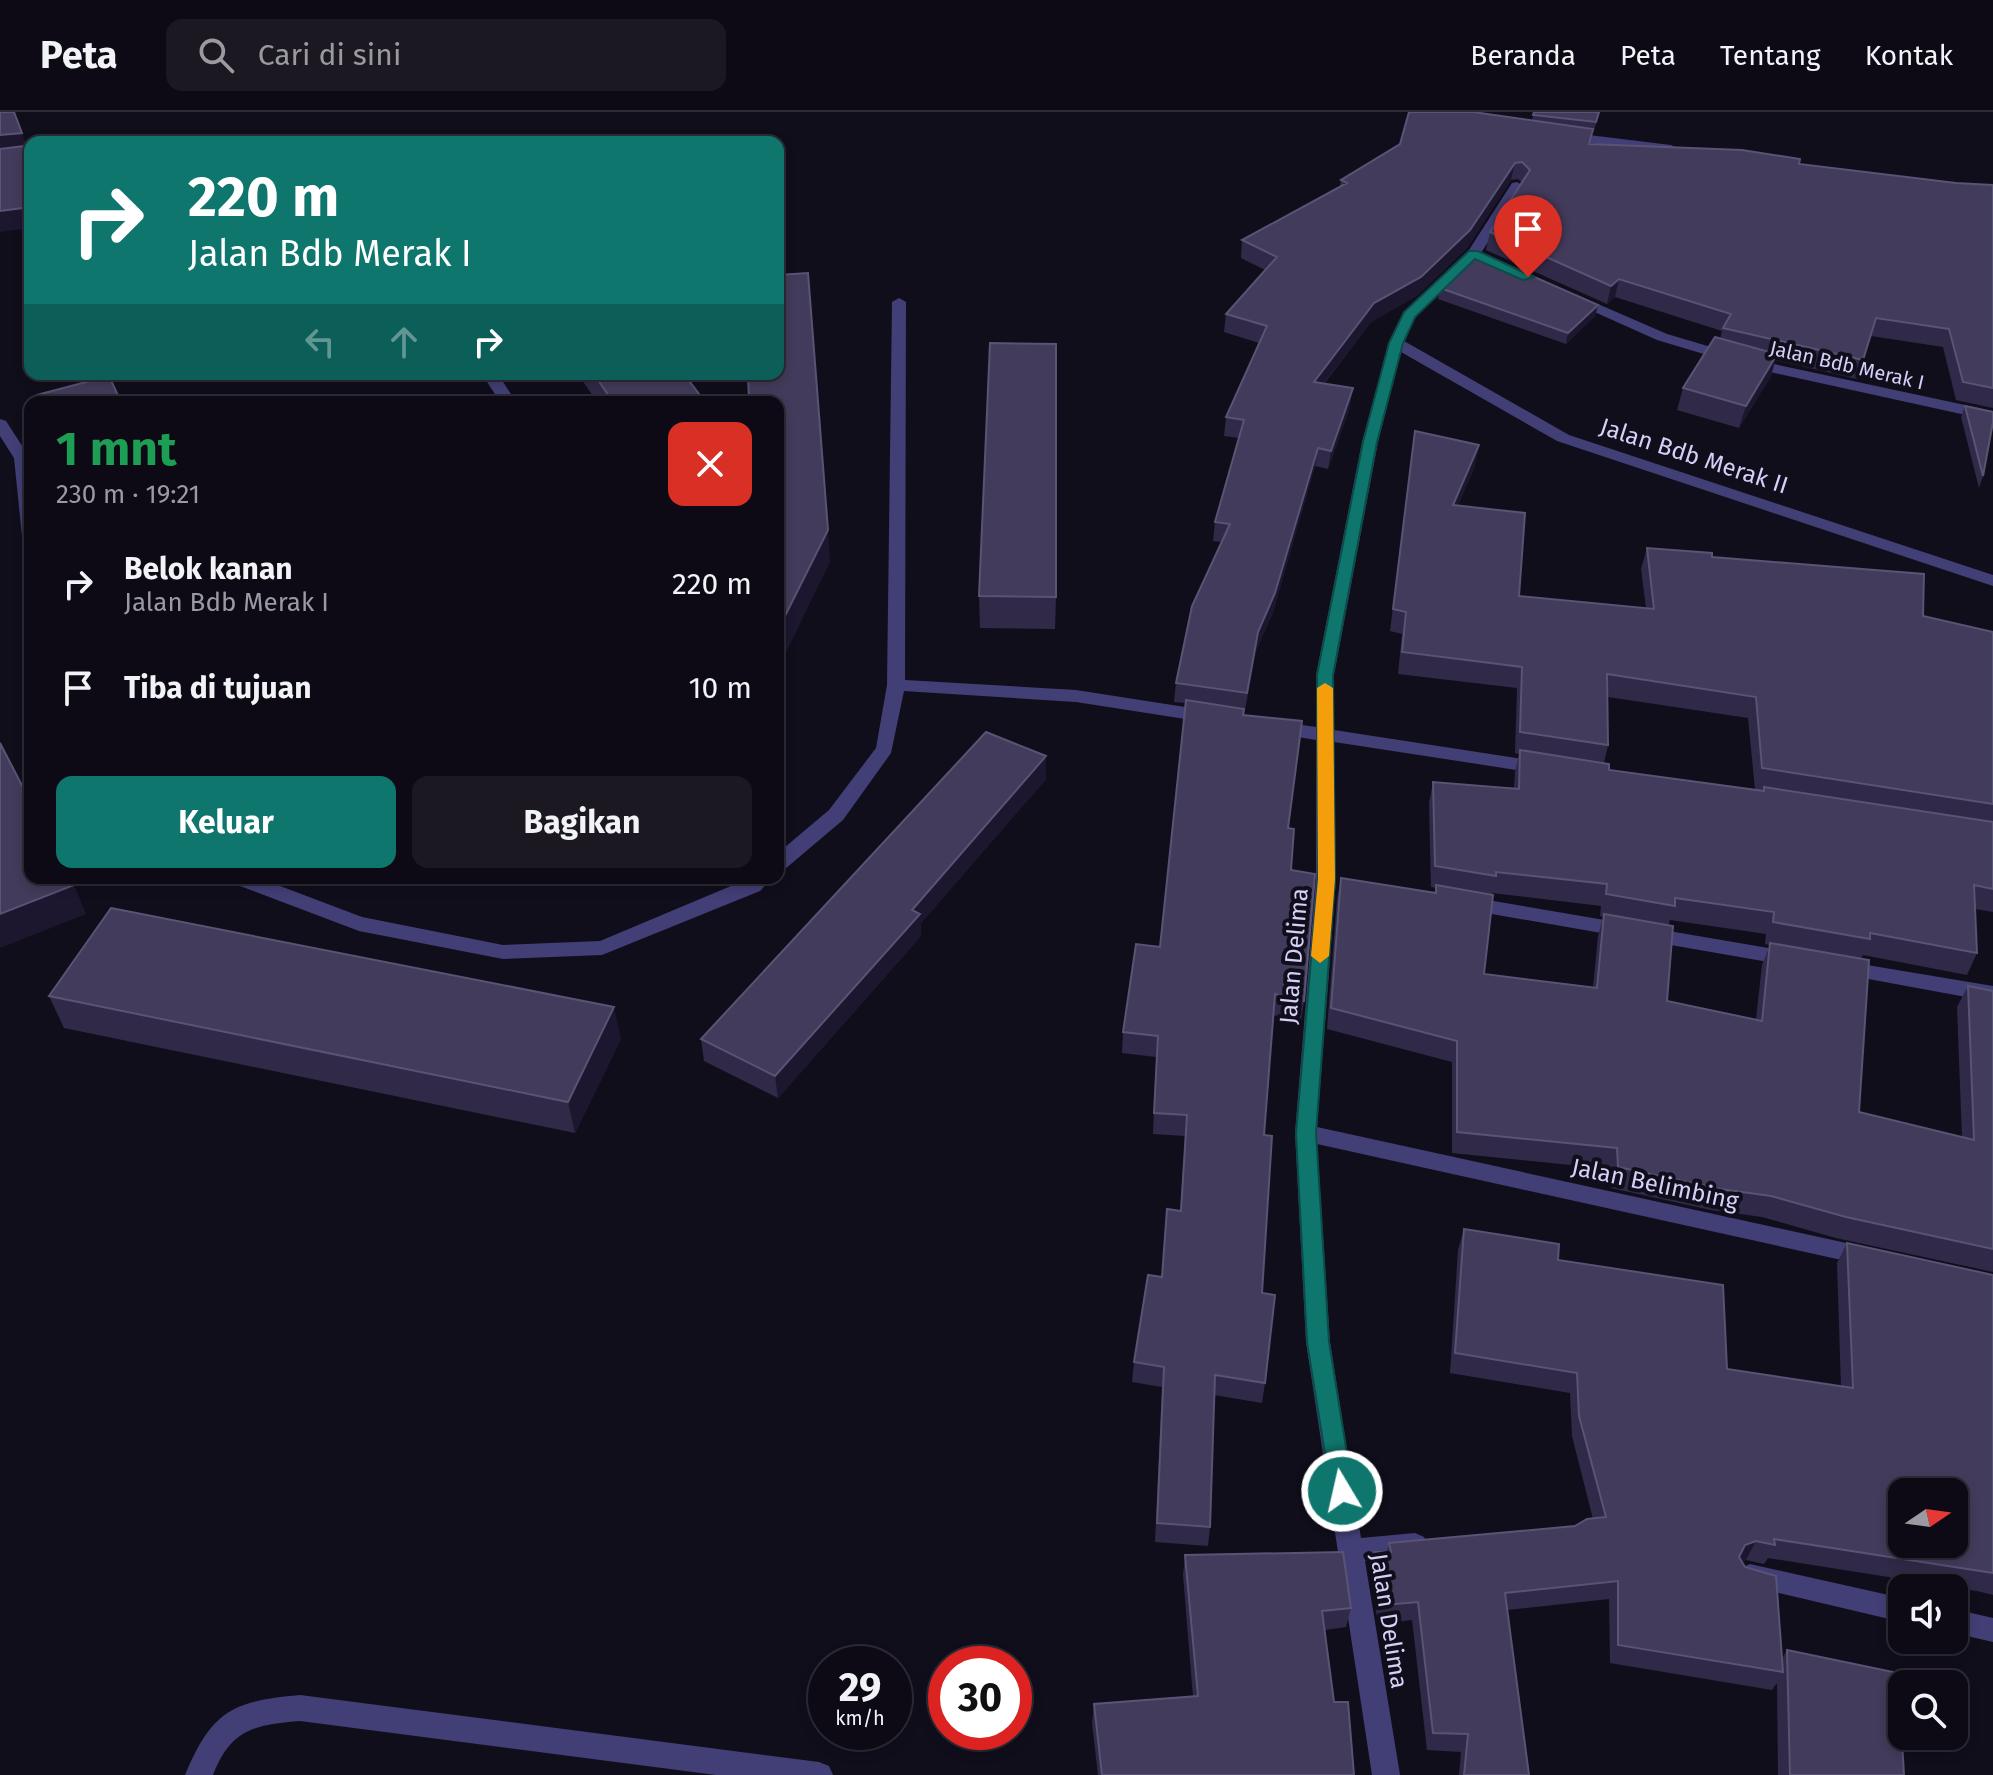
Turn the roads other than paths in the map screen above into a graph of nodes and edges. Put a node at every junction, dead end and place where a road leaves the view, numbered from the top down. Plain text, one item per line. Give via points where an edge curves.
1 (1544, 134) edge
2 (1683, 151) edge
3 (1517, 186) edge
4 (1561, 292) edge
5 (899, 302) dead end
6 (1396, 343) junction
7 (1993, 416) edge
8 (0, 424) edge
9 (24, 478) edge
10 (1993, 581) edge
11 (896, 685) junction
12 (1232, 721) edge
13 (1263, 726) edge
14 (1326, 735) junction
15 (1558, 770) edge
16 (784, 859) edge
17 (255, 884) edge
18 (755, 884) edge
19 (1450, 901) edge
20 (1993, 994) edge
21 (1306, 1133) junction
22 (1884, 1261) edge
23 (1444, 1542) edge
24 (1351, 1551) junction
25 (1745, 1575) edge
26 (1888, 1607) edge
27 (1968, 1624) edge
28 (1993, 1630) edge
29 (199, 1775) edge
30 (819, 1775) edge
31 (1386, 1775) edge

1 - 2 street
3 - 6 street, Jalan Delima via 1481,257 1409,315
4 - 7 street, Jalan Bdb Merak I via 1662,337 1752,364
5 - 11 street
6 - 10 street, Jalan Bdb Merak II via 1563,438
6 - 14 street, Jalan Delima via 1370,442 1325,675
8 - 9 street via 22,458
11 - 12 street via 1076,696
11 - 16 street via 885,749 836,815
13 - 14 street
14 - 15 street
14 - 21 street, Jalan Delima via 1334,881
17 - 18 street via 359,924 503,952 602,948
19 - 20 street
21 - 22 street, Jalan Belimbing
21 - 24 street, Jalan Delima via 1318,1342
23 - 24 street
24 - 31 street, Jalan Delima
25 - 26 street
27 - 28 street
29 - 30 street via 227,1725 265,1710 300,1708

